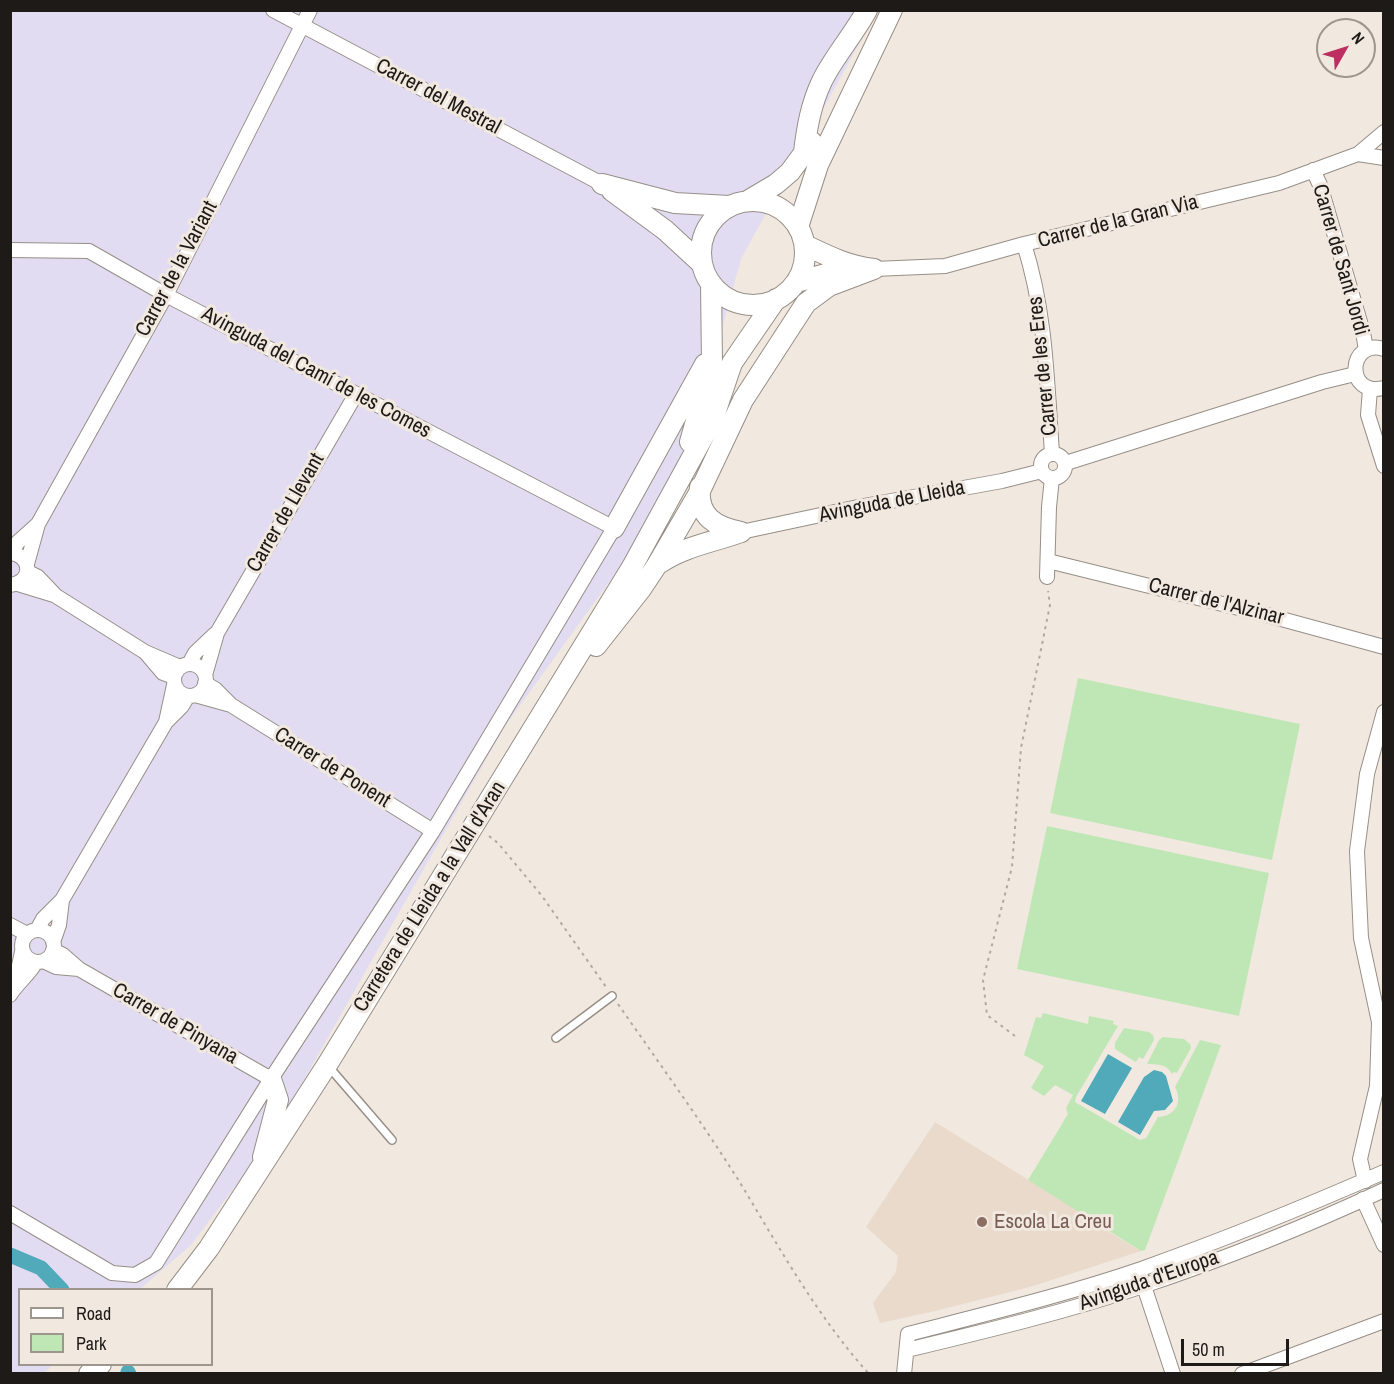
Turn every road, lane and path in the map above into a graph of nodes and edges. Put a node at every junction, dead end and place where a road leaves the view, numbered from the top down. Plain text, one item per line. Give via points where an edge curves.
1 (273, 10) edge
2 (310, 10) edge
3 (867, 10) edge
4 (892, 10) edge
5 (303, 26) junction
6 (853, 88) junction
7 (1383, 132) edge
8 (804, 152) junction
9 (1358, 154) junction
10 (1383, 158) edge
11 (1313, 170) junction
12 (602, 184) junction
13 (748, 200) junction
14 (729, 206) junction
15 (802, 236) junction
16 (1024, 244) junction
17 (10, 250) edge
18 (702, 264) junction
19 (865, 268) junction
20 (796, 282) junction
21 (711, 283) junction
22 (166, 295) junction
23 (776, 299) junction
24 (1383, 349) edge
25 (1366, 350) junction
26 (712, 351) junction
27 (1355, 374) junction
28 (1377, 388) edge
29 (356, 394) junction
30 (713, 419) junction
31 (1052, 453) junction
32 (1066, 463) junction
33 (1383, 466) edge
34 (1047, 475) junction
35 (699, 493) junction
36 (672, 497) junction
37 (38, 524) junction
38 (614, 528) junction
39 (741, 532) junction
40 (11, 553) edge
41 (1048, 561) junction
42 (657, 565) junction
43 (27, 568) junction
44 (1047, 577) joint
45 (14, 584) edge
46 (56, 596) junction
47 (217, 633) junction
48 (1383, 647) edge
49 (179, 673) junction
50 (205, 679) junction
51 (192, 695) junction
52 (231, 705) junction
53 (1383, 712) edge
54 (542, 715) junction
55 (166, 722) junction
56 (474, 825) junction
57 (434, 831) junction
58 (62, 900) junction
59 (10, 925) edge
60 (24, 940) edge
61 (53, 946) junction
62 (39, 962) junction
63 (79, 969) junction
64 (12, 991) edge
65 (612, 996) junction
66 (1016, 1036) dead end
67 (556, 1038) dead end
68 (327, 1065) junction
69 (271, 1079) junction
70 (392, 1140) dead end
71 (261, 1168) junction
72 (1383, 1172) edge
73 (1365, 1180) junction
74 (1383, 1190) edge
75 (1363, 1199) junction
76 (10, 1213) edge
77 (1383, 1245) edge
78 (1139, 1269) junction
79 (1144, 1286) junction
80 (179, 1288) edge
81 (1383, 1321) edge
82 (907, 1350) junction
83 (869, 1374) edge
84 (904, 1374) edge
85 (1173, 1374) edge
86 (1242, 1374) edge

1 - 5 street, Carrer del Mestral
2 - 5 street, Carrer de la Variant
3 - 8 main road via 823,79 809,113
4 - 6 main road
5 - 12 street, Carrer del Mestral
5 - 22 street, Carrer de la Variant
6 - 8 main road
6 - 15 main road via 818,165
7 - 9 street
8 - 13 main road via 790,172
9 - 10 street
9 - 11 street, Carrer de la Gran Via
11 - 16 street, Carrer de la Gran Via via 1278,183
11 - 25 street, Carrer de Sant Jordi
12 - 14 main road via 675,203
12 - 18 main road via 665,230
13 - 14 main road
13 - 15 main road via 777,206 789,215
14 - 18 main road via 715,216 706,230 701,246
15 - 19 main road via 827,256
15 - 20 main road via 804,264
16 - 19 street, Carrer de la Gran Via via 945,267
16 - 31 street, Carrer de les Eres via 1042,317
17 - 22 street, Avinguda del Camí de les Comes via 89,251
18 - 21 main road
19 - 20 main road
19 - 35 main road via 806,303 743,400
20 - 23 main road
21 - 23 main road via 727,298 741,303 755,305
21 - 26 main road
22 - 29 street, Avinguda del Camí de les Comes
22 - 37 street, Carrer de la Variant
23 - 30 main road via 732,363
24 - 25 street
25 - 27 street via 1356,360
26 - 36 main road via 710,377
26 - 38 main road
27 - 28 street via 1361,383
27 - 32 street
28 - 33 street via 1368,415
29 - 38 street, Avinguda del Camí de les Comes
29 - 47 street, Carrer de Llevant
30 - 35 main road
30 - 36 main road
31 - 32 street via 1059,454
31 - 34 street via 1042,460
32 - 34 street via 1063,474
34 - 39 street, Avinguda de Lleida via 858,507
34 - 41 street
35 - 39 main road via 705,513 713,522
35 - 42 main road
36 - 54 main road, Carretera de Lleida a la Vall d'Aran
37 - 40 street, Carrer de la Variant
37 - 43 street, Carrer de la Variant
38 - 57 street
39 - 42 main road via 684,549
40 - 43 street via 21,556
41 - 44 street
41 - 48 street, Carrer de l'Alzinar
42 - 54 main road
43 - 45 street via 26,577
43 - 46 street
44 - 66 path via 1050,605 1021,748 1012,867 983,980 987,1015
45 - 46 street
46 - 49 street
47 - 49 street, Carrer de Llevant
47 - 50 street, Carrer de Llevant
49 - 50 street via 199,667
49 - 51 street via 179,693
49 - 55 street, Carrer de Llevant
50 - 51 street via 200,692
50 - 52 street, Carrer de Ponent
51 - 52 street, Carrer de Ponent
51 - 55 street, Carrer de Llevant
52 - 57 street, Carrer de Ponent
53 - 73 street via 1367,774 1357,851 1362,938 1379,1022 1377,1086 1360,1159
54 - 56 main road, Carretera de Lleida a la Vall d'Aran
55 - 58 street, Carrer de Llevant
56 - 65 path via 498,843 542,896
56 - 68 main road, Carretera de Lleida a la Vall d'Aran
57 - 69 street
58 - 60 street, Carrer de Llevant
58 - 61 street, Carrer de Llevant
59 - 60 street
60 - 61 street via 47,933
60 - 62 street via 28,959
60 - 64 street, Carrer de Llevant
61 - 62 street via 51,955
61 - 63 street, Carrer de Pinyana
62 - 63 street, Carrer de Pinyana
62 - 64 street, Carrer de Llevant
63 - 69 street, Carrer de Pinyana
65 - 67 lane
65 - 83 path via 714,1143 821,1313
68 - 70 lane
68 - 71 main road, Carretera de Lleida a la Vall d'Aran
69 - 71 main road via 278,1100
69 - 76 street via 156,1263 135,1275 112,1273
71 - 80 main road, Carretera de Lleida a la Vall d'Aran
72 - 73 street, Avinguda d'Europa
73 - 78 street, Avinguda d'Europa
74 - 75 street, Avinguda d'Europa
75 - 77 street
75 - 79 street, Avinguda d'Europa
78 - 79 street
78 - 82 street, Avinguda d'Europa via 908,1334
79 - 82 street, Avinguda d'Europa via 1023,1322
79 - 85 street
81 - 86 street
82 - 84 street

